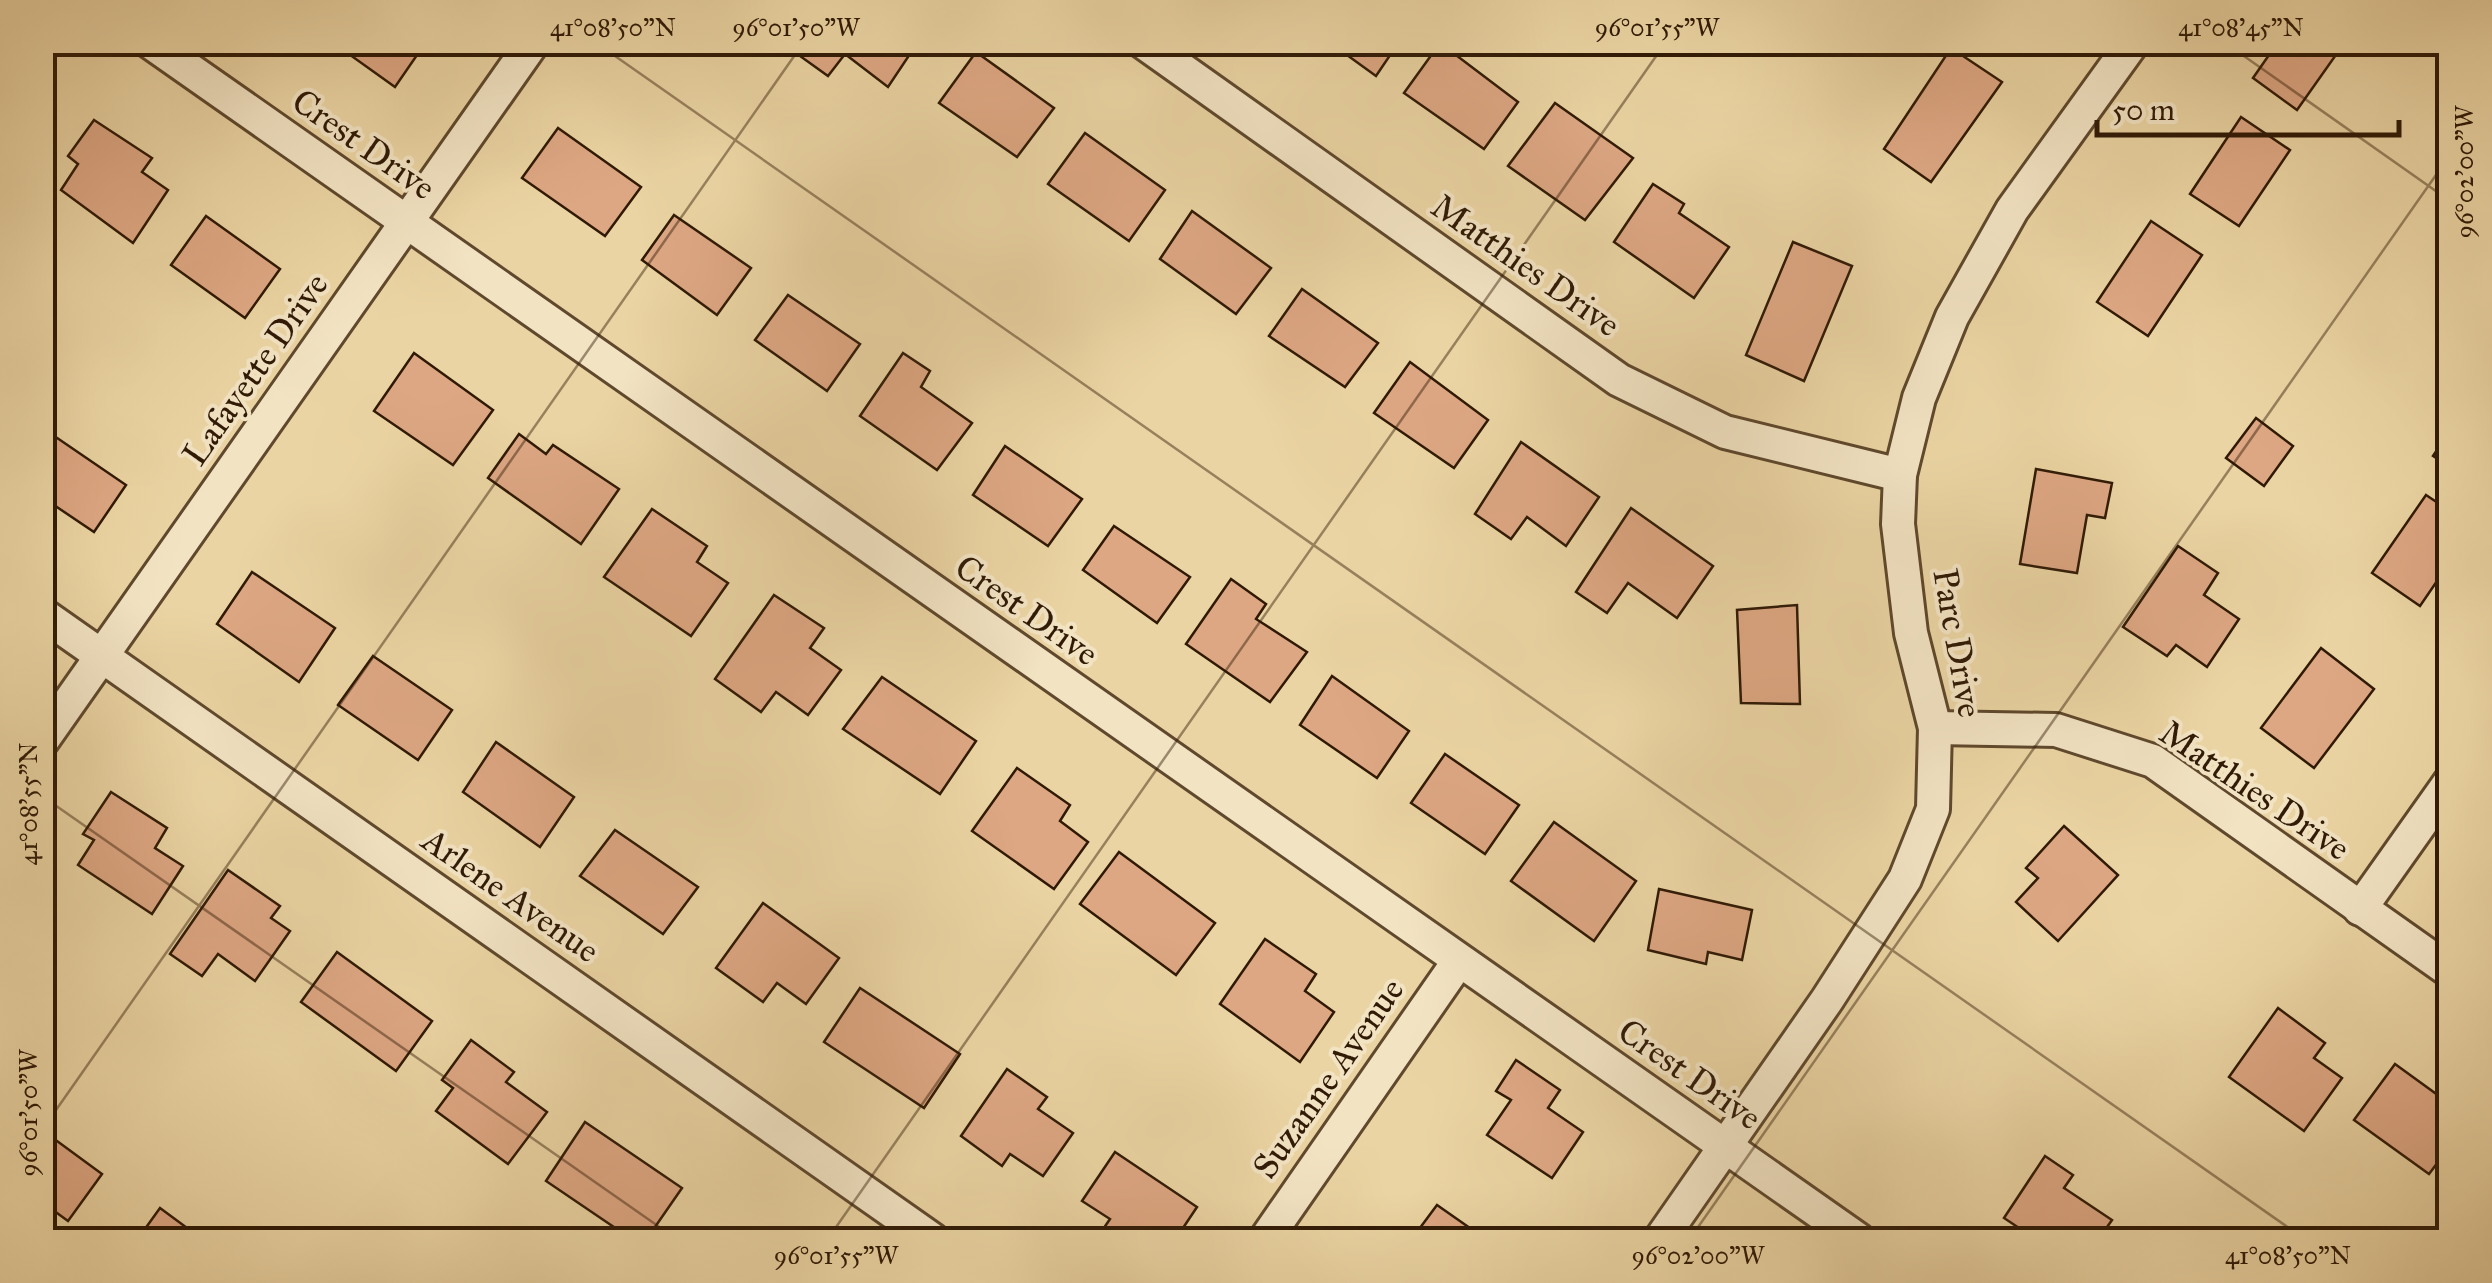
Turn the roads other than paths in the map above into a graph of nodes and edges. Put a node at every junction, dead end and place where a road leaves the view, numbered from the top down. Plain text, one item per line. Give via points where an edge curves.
1 (150, 42) edge
2 (533, 42) edge
3 (1143, 42) edge
4 (2133, 42) edge
5 (407, 223) junction
6 (1900, 475) junction
7 (42, 614) edge
8 (102, 656) junction
9 (1935, 728) junction
10 (42, 741) edge
11 (2450, 782) edge
12 (2360, 910) junction
13 (1458, 962) junction
14 (2450, 971) edge
15 (1725, 1147) junction
16 (933, 1240) edge
17 (1264, 1240) edge
18 (1660, 1240) edge
19 (1859, 1240) edge

1 - 5 street, Crest Drive
2 - 5 street, Lafayette Drive
3 - 6 street, Matthies Drive via 1619,380 1725,432
4 - 6 street, Parc Drive via 2012,210 1952,318 1919,398
5 - 8 street, Lafayette Drive
5 - 13 street, Crest Drive
6 - 9 street, Parc Drive via 1898,524 1910,633
7 - 8 street, Arlene Avenue
8 - 10 street, Lafayette Drive
8 - 16 street, Arlene Avenue
9 - 12 street, Matthies Drive via 2056,730 2152,761
9 - 15 street, Parc Drive via 1933,809 1905,879
11 - 12 street
12 - 14 street, Matthies Drive
13 - 15 street, Crest Drive
13 - 17 street, Suzanne Avenue
15 - 18 street, Parc Drive
15 - 19 street, Crest Drive

